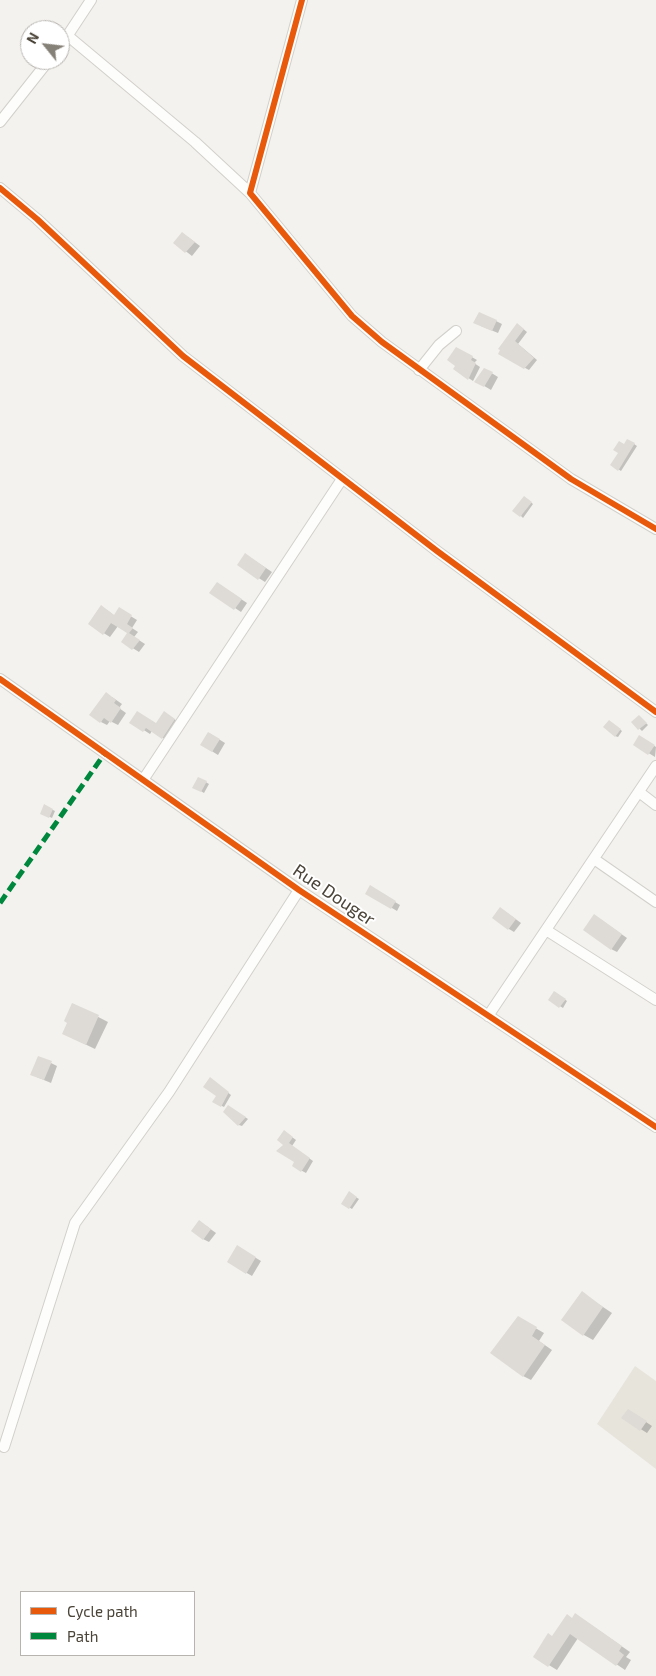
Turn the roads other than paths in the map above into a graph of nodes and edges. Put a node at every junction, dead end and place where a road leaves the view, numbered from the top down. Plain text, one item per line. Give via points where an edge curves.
1 (91, 0) edge
2 (302, 0) edge
3 (70, 33) edge
4 (70, 38) edge
5 (41, 70) edge
6 (0, 122) edge
7 (0, 188) edge
8 (250, 193) junction
9 (456, 332) dead end
10 (419, 370) junction
11 (342, 479) junction
12 (656, 529) edge
13 (0, 680) edge
14 (656, 712) edge
15 (656, 766) edge
16 (143, 780) junction
17 (639, 792) junction
18 (656, 804) edge
19 (594, 859) junction
20 (299, 890) junction
21 (656, 902) edge
22 (546, 930) junction
23 (656, 1000) edge
24 (488, 1016) junction
25 (656, 1127) edge
26 (4, 1447) dead end

1 - 3 street
2 - 8 street
4 - 8 street via 195,142
5 - 6 street
7 - 11 street via 183,356
8 - 10 street via 352,316
9 - 10 street via 439,345
10 - 12 street via 571,479
11 - 14 street
11 - 16 street
13 - 16 street, Rue Douger
15 - 17 street
16 - 20 street, Rue Douger
17 - 18 street
17 - 19 street
19 - 21 street
19 - 22 street
20 - 24 street, Rue Douger
20 - 26 street via 169,1092 75,1223
22 - 23 street
22 - 24 street
24 - 25 street, Rue Douger

